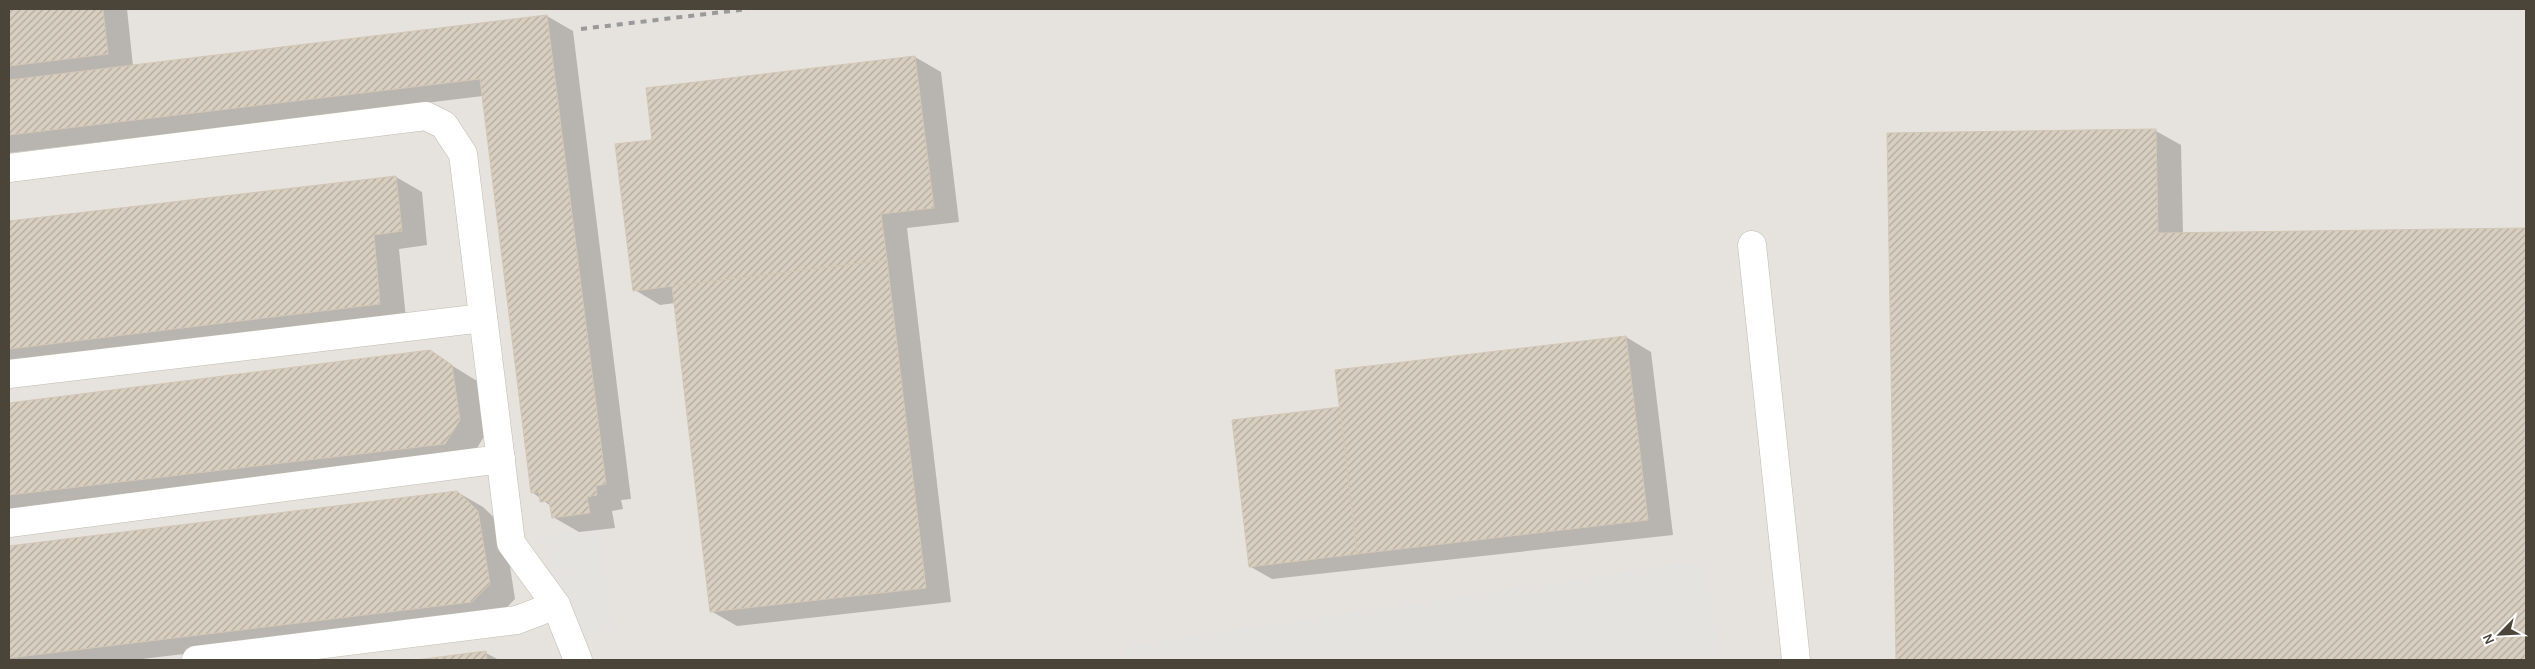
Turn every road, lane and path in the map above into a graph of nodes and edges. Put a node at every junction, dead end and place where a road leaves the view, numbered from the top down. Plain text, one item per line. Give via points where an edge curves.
1 (9, 168) edge
2 (1752, 245) dead end
3 (483, 318) junction
4 (9, 374) edge
5 (500, 459) junction
6 (9, 523) edge
7 (556, 605) junction
8 (196, 660) edge
9 (578, 660) edge
10 (1796, 660) edge

1 - 3 lane via 426,116 444,125 463,154
2 - 10 lane
3 - 4 lane
3 - 5 lane
5 - 6 lane
5 - 7 lane via 511,543
7 - 8 lane via 517,620
7 - 9 lane

